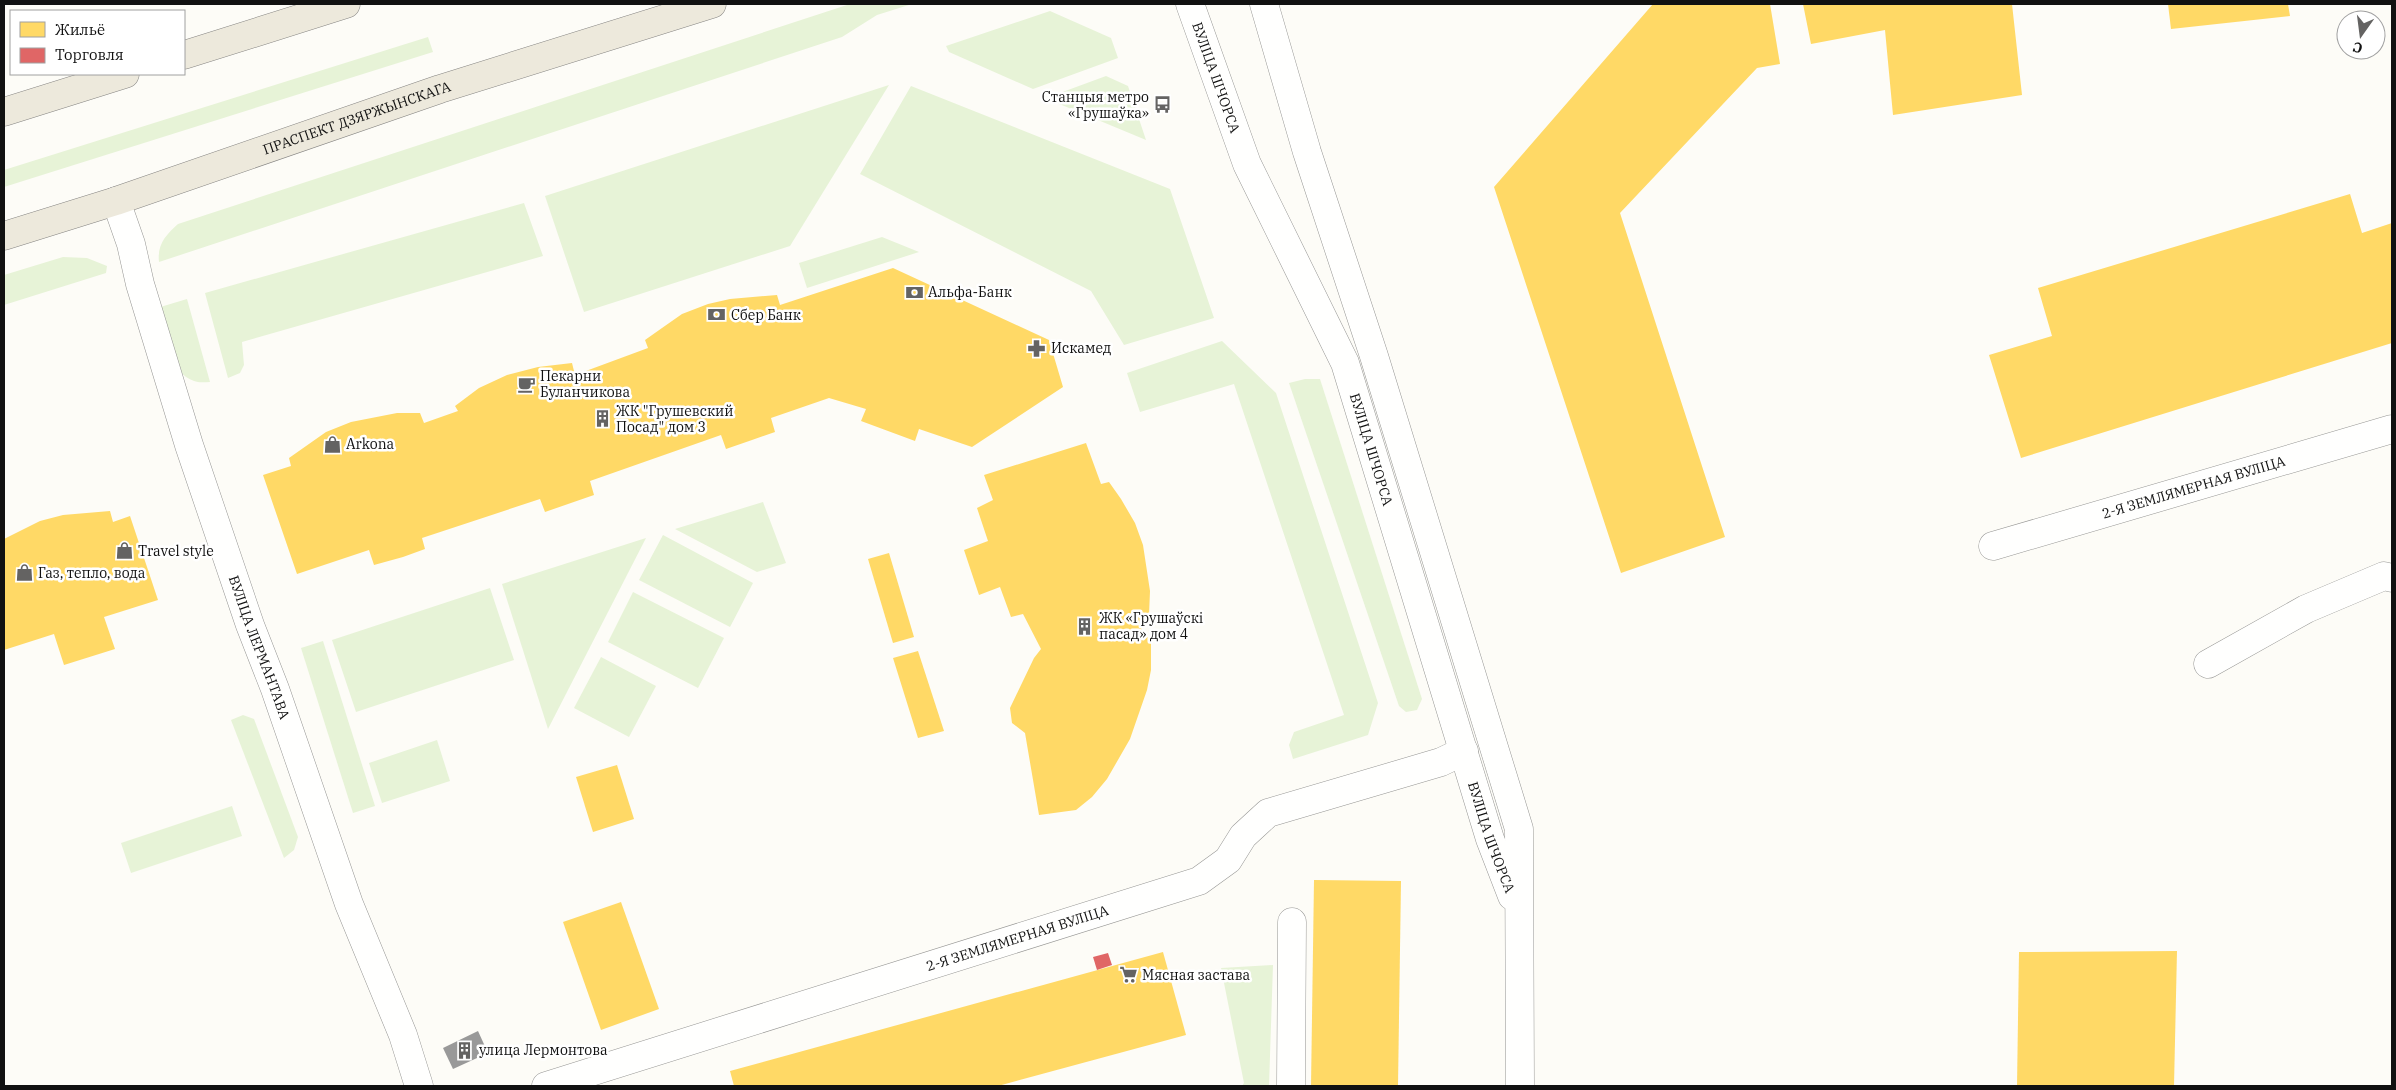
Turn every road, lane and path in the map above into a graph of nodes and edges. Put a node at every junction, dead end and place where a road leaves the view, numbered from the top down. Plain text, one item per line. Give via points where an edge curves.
1 (346, 4) edge
2 (712, 4) edge
3 (1190, 4) edge
4 (1264, 4) edge
5 (185, 55) edge
6 (122, 75) edge
7 (4, 112) edge
8 (116, 202) junction
9 (4, 236) edge
10 (2392, 429) edge
11 (1993, 546) dead end
12 (2390, 583) edge
13 (2208, 664) dead end
14 (1464, 751) junction
15 (1518, 910) junction
16 (1292, 922) dead end
17 (608, 1077) edge
18 (419, 1086) edge
19 (546, 1086) edge
20 (1291, 1086) edge
21 (1520, 1086) edge

1 - 5 main road
2 - 8 main road, ПРАСПЕКТ ДЗЯРЖЫНСКАГА via 440,89
3 - 14 street, ВУЛІЦА ШЧОРСА via 1247,164 1345,363
4 - 15 street, ВУЛІЦА ШЧОРСА via 1307,152 1374,356 1519,829
6 - 7 main road
8 - 9 main road, ПРАСПЕКТ ДЗЯРЖЫНСКАГА
8 - 18 street, ВУЛІЦА ЛЕРМАНТАВА via 189,445 243,606 349,904 403,1035
10 - 11 street, 2-Я ЗЕМЛЯМЕРНАЯ ВУЛІЦА
12 - 13 street via 2306,609
14 - 15 street, ВУЛІЦА ШЧОРСА via 1490,839
14 - 17 street, 2-Я ЗЕМЛЯМЕРНАЯ ВУЛІЦА via 1441,762 1268,813 1244,836 1228,860 1199,881
15 - 21 street, ВУЛІЦА ШЧОРСА
16 - 20 street
17 - 19 street, 2-Я ЗЕМЛЯМЕРНАЯ ВУЛІЦА

